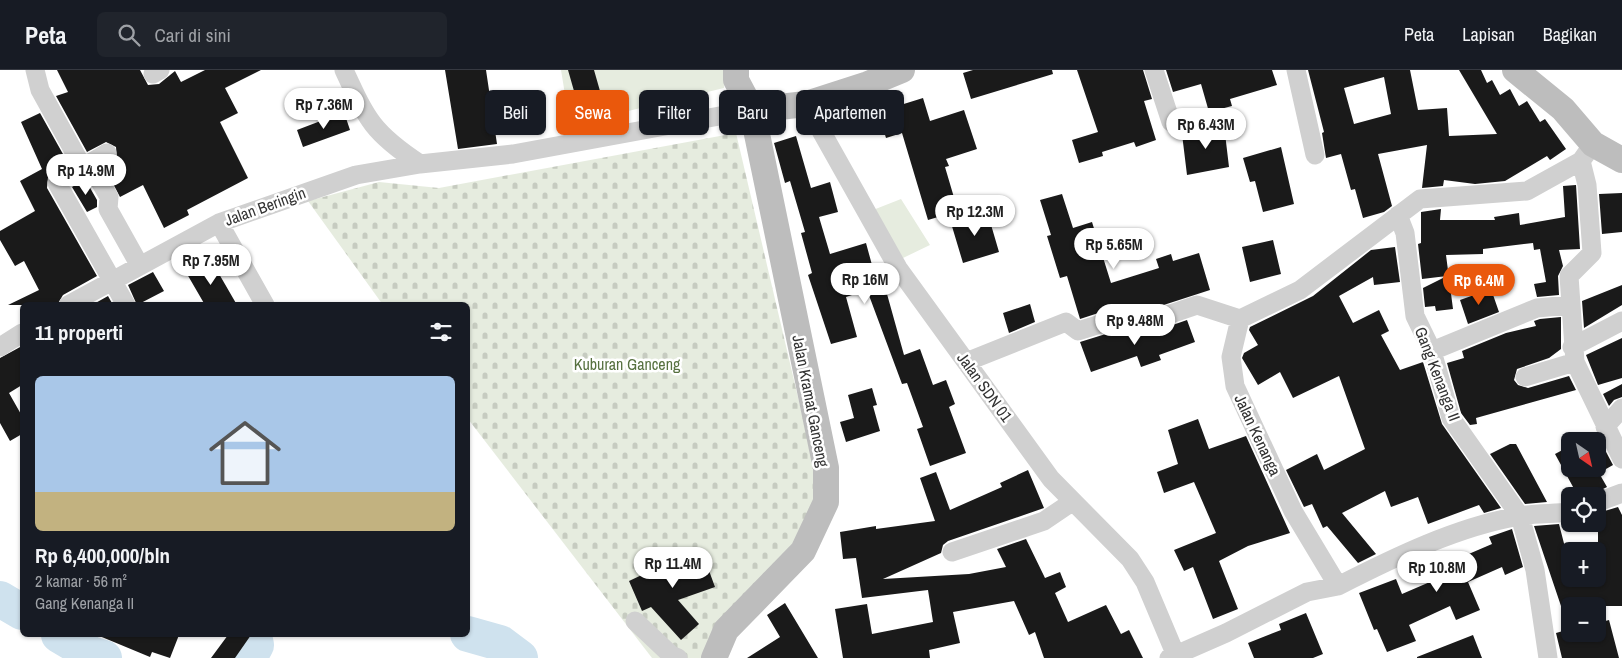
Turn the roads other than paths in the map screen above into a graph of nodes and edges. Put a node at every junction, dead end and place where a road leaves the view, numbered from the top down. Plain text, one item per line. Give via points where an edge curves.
1 (35, 70) edge
2 (344, 70) edge
3 (736, 70) edge
4 (902, 70) edge
5 (1154, 70) edge
6 (1296, 70) edge
7 (1524, 73) edge
8 (741, 90) edge
9 (849, 90) edge
10 (719, 116) edge
11 (1171, 122) dead end
12 (757, 135) edge
13 (823, 135) edge
14 (1587, 152) junction
15 (107, 153) dead end
16 (1315, 155) dead end
17 (1622, 160) edge
18 (86, 164) junction
19 (420, 164) junction
20 (1398, 215) junction
21 (219, 224) junction
22 (140, 266) junction
23 (113, 280) junction
24 (73, 302) edge
25 (124, 302) edge
26 (263, 302) edge
27 (1570, 305) junction
28 (1240, 319) junction
29 (1622, 321) edge
30 (20, 334) edge
31 (0, 347) edge
32 (1432, 351) junction
33 (1573, 355) junction
34 (966, 362) junction
35 (1525, 377) dead end
36 (1622, 408) edge
37 (1605, 427) junction
38 (1622, 459) edge
39 (1622, 492) edge
40 (1606, 499) edge
41 (1072, 502) junction
42 (1561, 513) edge
43 (1520, 516) junction
44 (952, 552) dead end
45 (1338, 586) junction
46 (635, 621) dead end
47 (1174, 657) edge
48 (678, 658) edge
49 (714, 658) edge
50 (1548, 658) edge

1 - 18 street via 40,90
2 - 19 street via 365,115 379,133
3 - 8 street, Jalan Kramat Ganceng via 736,80
4 - 9 street
5 - 11 street
6 - 16 street
7 - 14 street via 1563,109
10 - 19 street, Jalan Beringin via 513,154
12 - 49 street, Jalan Kramat Ganceng via 826,468 826,502 802,551 726,630
13 - 34 street, Jalan SDN 01 via 898,268
14 - 17 street
14 - 20 street via 1527,191 1420,199
14 - 27 street via 1586,185 1592,253 1569,276
15 - 18 street
18 - 22 street via 109,197 108,209
18 - 23 street via 61,179 57,183 58,188
19 - 21 street, Jalan Beringin via 356,175
20 - 28 street via 1300,290
20 - 32 street, Gang Kenanga II via 1405,234 1415,316
21 - 22 street, Jalan Beringin
21 - 26 street
22 - 23 street, Jalan Beringin
23 - 24 street, Jalan Beringin
23 - 25 street
27 - 32 street via 1537,308
27 - 33 street
28 - 34 street via 1197,305 1140,324 1126,316 1078,331 1066,322
28 - 45 street, Jalan Kenanga via 1231,357 1235,386 1293,510
29 - 33 street
30 - 31 street
32 - 43 street, Gang Kenanga II via 1451,418
33 - 35 street
33 - 37 street
34 - 41 street, Jalan SDN 01 via 1051,479
36 - 37 street
37 - 38 street
39 - 40 street
41 - 44 street via 1044,520
41 - 47 street, Jalan SDN 01 via 1130,559 1140,574
42 - 43 street
43 - 45 street via 1461,532 1384,563
43 - 50 street, Gang Kenanga II via 1535,570
45 - 47 street via 1307,592
46 - 48 street

